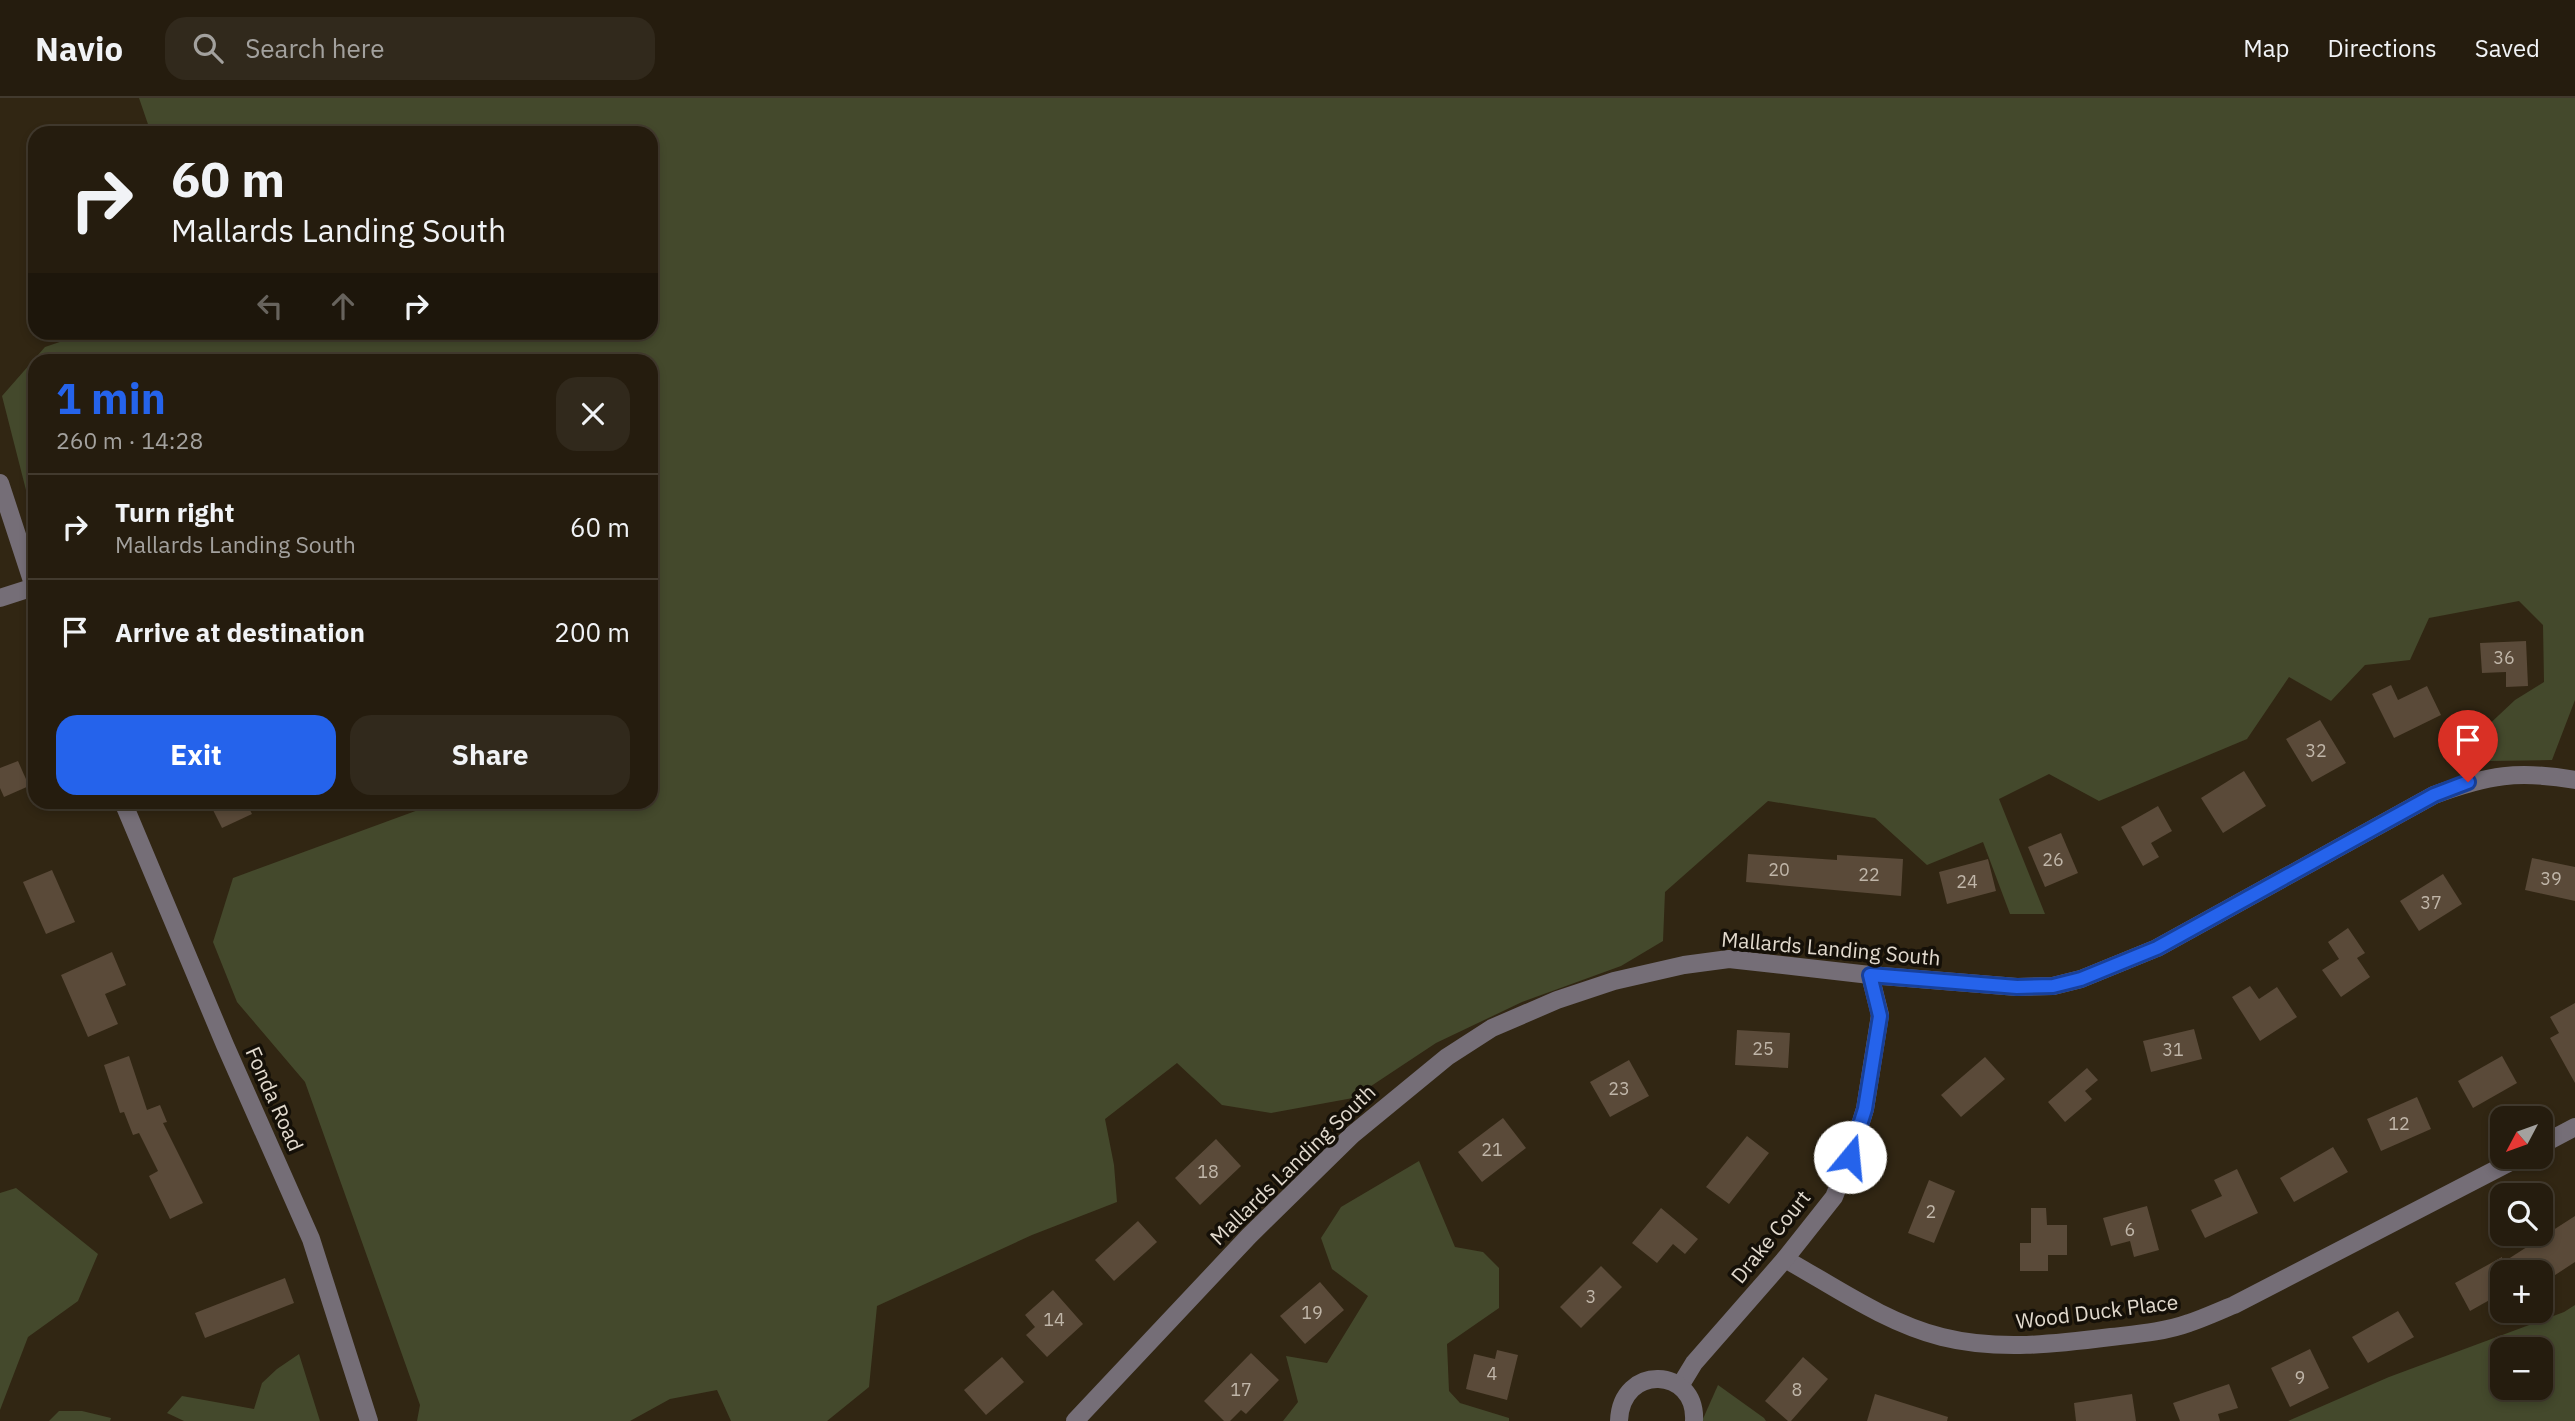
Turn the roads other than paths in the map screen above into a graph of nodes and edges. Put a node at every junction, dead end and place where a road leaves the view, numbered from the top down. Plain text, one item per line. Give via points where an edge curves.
1 (0, 483) edge
2 (28, 570) edge
3 (28, 591) edge
4 (0, 598) edge
5 (2575, 780) edge
6 (125, 809) edge
7 (1870, 975) junction
8 (2575, 1127) edge
9 (2553, 1139) edge
10 (2497, 1169) edge
11 (1785, 1259) junction
12 (1680, 1386) junction
13 (369, 1421) edge
14 (1075, 1421) edge
15 (1619, 1421) edge
16 (1694, 1421) edge

1 - 2 street
3 - 4 street
5 - 7 street, Mallards Landing South via 2505,774 2434,795 2157,948 2081,979 2017,987
6 - 13 street, Fonda Road via 311,1239
7 - 11 street, Drake Court via 1880,1016 1865,1109 1834,1196
7 - 14 street, Mallards Landing South via 1729,959 1684,965 1614,981 1492,1028 1447,1057 1352,1135 1249,1236
8 - 9 street
10 - 11 street, Wood Duck Place via 2234,1306 2152,1332 2051,1345 2009,1346 1942,1337 1860,1302
11 - 12 street, Drake Court via 1694,1363
12 - 15 street via 1669,1380 1644,1380 1624,1396
12 - 16 street via 1693,1406

